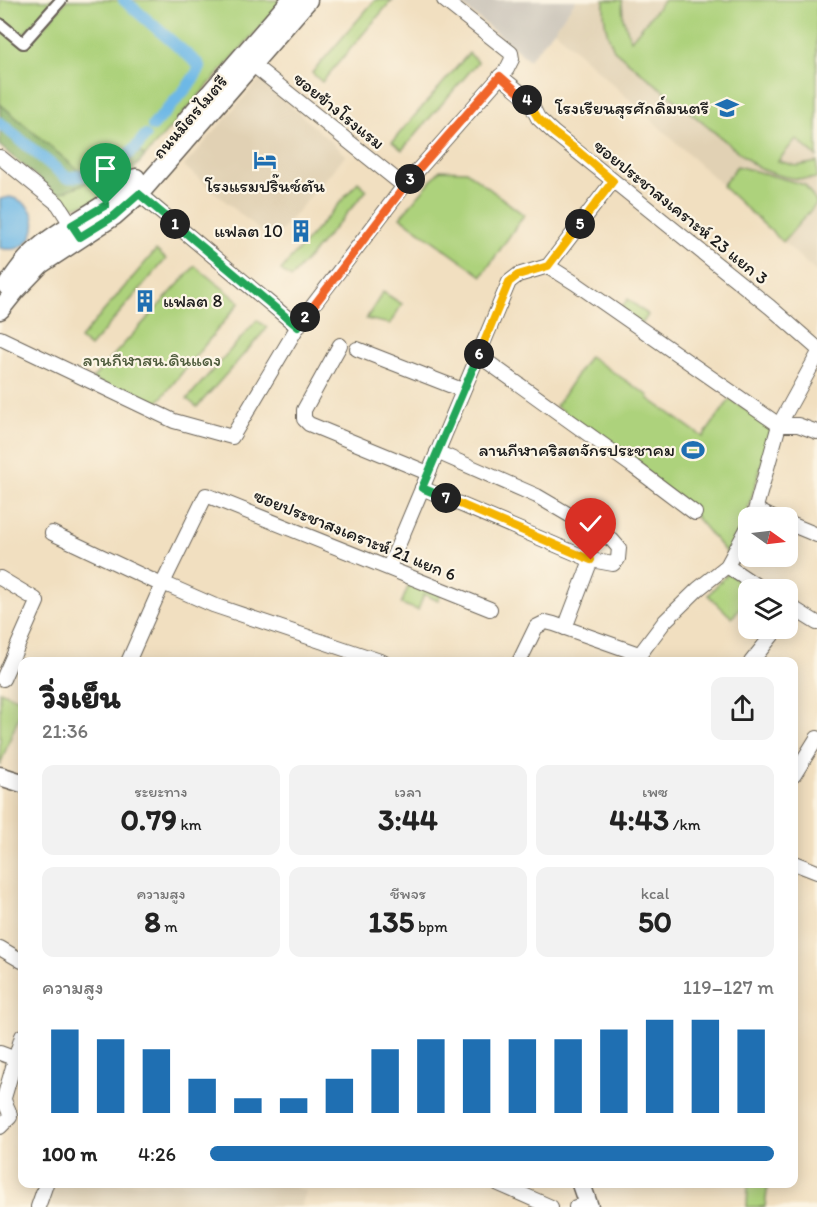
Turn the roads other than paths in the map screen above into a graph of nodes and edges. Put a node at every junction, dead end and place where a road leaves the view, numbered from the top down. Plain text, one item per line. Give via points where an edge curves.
1 (61, 0) edge
2 (291, 0) edge
3 (308, 0) edge
4 (444, 0) edge
5 (0, 24) edge
6 (252, 64) junction
7 (500, 76) junction
8 (0, 157) edge
9 (613, 181) junction
10 (404, 186) junction
11 (139, 194) junction
12 (76, 231) junction
13 (548, 266) junction
14 (0, 294) edge
15 (0, 310) edge
16 (298, 327) junction
17 (0, 339) edge
18 (340, 345) dead end
19 (817, 348) edge
20 (357, 349) dead end
21 (478, 355) junction
22 (817, 356) edge
23 (462, 390) junction
24 (779, 425) junction
25 (817, 432) edge
26 (437, 452) junction
27 (428, 472) junction
28 (422, 488) junction
29 (757, 507) edge
30 (695, 513) dead end
31 (798, 528) edge
32 (52, 533) dead end
33 (817, 536) edge
34 (738, 546) edge
35 (591, 560) junction
36 (727, 566) junction
37 (389, 567) junction
38 (0, 578) edge
39 (746, 579) edge
40 (163, 584) junction
41 (490, 609) dead end
42 (798, 614) edge
43 (817, 623) edge
44 (565, 628) junction
45 (769, 639) edge
46 (135, 657) edge
47 (368, 657) edge
48 (521, 657) edge
49 (635, 657) edge
50 (638, 657) edge
51 (755, 657) edge
52 (3, 680) dead end
53 (817, 738) edge
54 (798, 769) edge
55 (0, 776) edge
56 (18, 782) edge
57 (798, 865) edge
58 (817, 872) edge
59 (0, 948) edge
60 (18, 959) edge
61 (18, 1051) edge
62 (0, 1053) edge
63 (16, 1059) junction
64 (16, 1119) edge
65 (0, 1127) edge
66 (45, 1188) edge
67 (508, 1188) edge
68 (581, 1188) edge
69 (584, 1206) edge
70 (38, 1207) edge
71 (551, 1207) edge

1 - 5 street via 23,43
2 - 12 main road, ถนนมิตรไมตรี via 126,190
3 - 6 main road
4 - 7 street via 511,53 512,59
6 - 10 street, ซอยข้างโรงแรม
6 - 11 main road
7 - 9 street, ซอยประชาสงเคราะห์ 23 แยก 3 via 521,93 554,133
7 - 10 street
8 - 12 street via 58,204
9 - 13 street
9 - 19 street, ซอยประชาสงเคราะห์ 23 แยก 3
10 - 16 street
11 - 12 main road via 114,216
11 - 16 street
12 - 14 main road, ถนนมิตรไมตรี via 34,252
12 - 15 main road
13 - 21 street via 518,275 509,282
13 - 24 street
16 - 17 street via 232,437 174,422
18 - 27 street via 304,410 304,419
20 - 23 street
21 - 23 street
21 - 30 street
22 - 24 street
23 - 26 street
24 - 25 street via 798,425
24 - 29 street
26 - 27 street
26 - 35 street via 537,496 612,540 619,548 613,564
27 - 28 street
28 - 35 street
28 - 37 street
31 - 33 street
32 - 40 street
34 - 36 street
35 - 44 street
36 - 39 street
36 - 50 street via 665,621
37 - 40 street, ซอยประชาสงเคราะห์ 21 แยก 6 via 206,495
37 - 41 street, ซอยประชาสงเคราะห์ 21 แยก 6
38 - 52 street via 37,602
40 - 46 street
40 - 47 street via 213,605
42 - 43 street
44 - 48 street via 546,622 536,627
44 - 49 street
45 - 51 street
53 - 54 street
55 - 56 main road
57 - 58 street
59 - 60 street
61 - 63 street
62 - 63 street
63 - 64 street via 4,1098
64 - 65 street
66 - 70 street
67 - 71 street
68 - 69 main road

